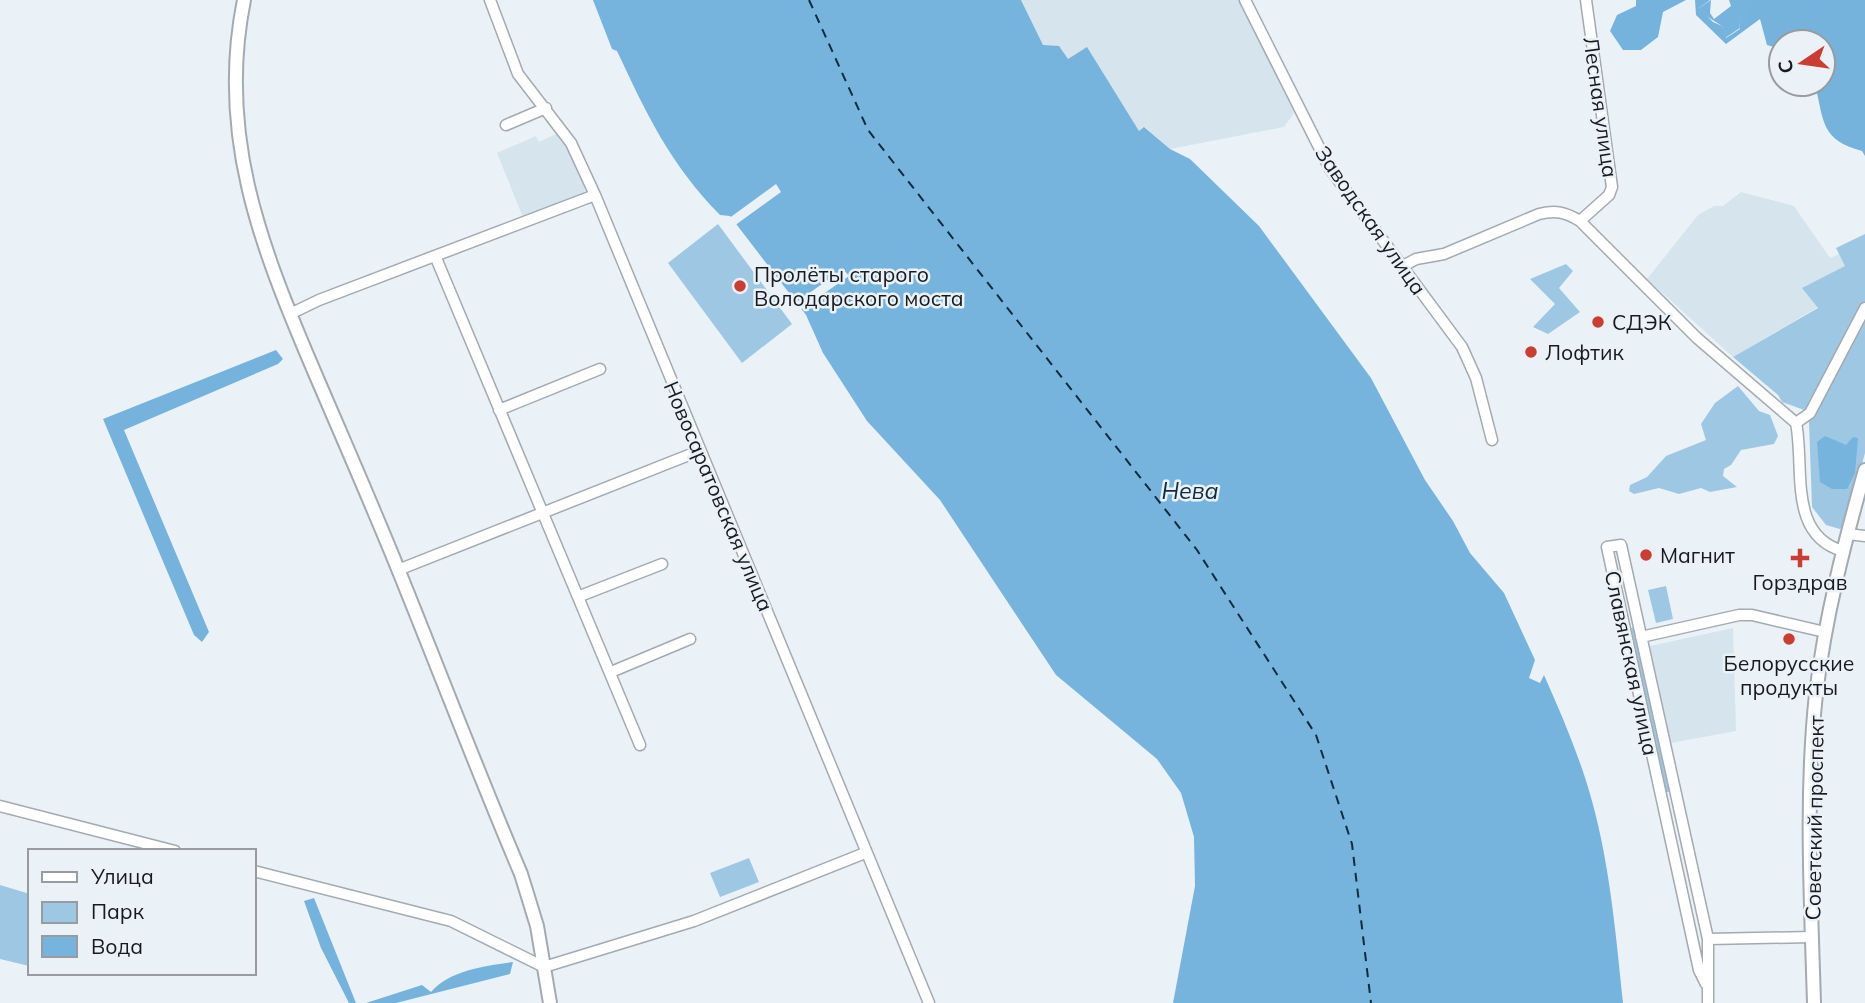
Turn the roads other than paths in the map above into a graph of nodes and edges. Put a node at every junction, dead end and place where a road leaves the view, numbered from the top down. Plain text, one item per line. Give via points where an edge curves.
1 (244, 0) edge
2 (490, 0) edge
3 (1245, 0) edge
4 (1586, 0) edge
5 (546, 108) junction
6 (506, 125) dead end
7 (596, 195) junction
8 (1580, 222) junction
9 (436, 258) junction
10 (1403, 266) junction
11 (1865, 308) edge
12 (290, 314) junction
13 (600, 369) dead end
14 (499, 410) junction
15 (1797, 423) junction
16 (1492, 440) dead end
17 (699, 451) junction
18 (1865, 470) edge
19 (542, 513) junction
20 (1848, 534) junction
21 (1865, 536) edge
22 (1843, 551) junction
23 (662, 564) dead end
24 (398, 570) junction
25 (580, 596) junction
26 (1825, 632) junction
27 (1641, 637) junction
28 (690, 639) dead end
29 (611, 672) junction
30 (640, 745) dead end
31 (1677, 801) junction
32 (1663, 804) junction
33 (0, 806) edge
34 (168, 849) edge
35 (865, 853) junction
36 (256, 872) edge
37 (1812, 937) junction
38 (1708, 939) junction
39 (544, 967) junction
40 (1706, 984) junction
41 (550, 1003) edge
42 (929, 1003) edge
43 (1708, 1003) edge
44 (1814, 1003) edge

1 - 12 main road via 235,85 241,158 249,200
2 - 5 street, Новосаратовская улица via 518,74
3 - 10 street, Заводская улица via 1331,169
4 - 8 street, Лесная улица via 1612,187
5 - 6 street
5 - 7 street, Новосаратовская улица via 571,143
7 - 9 street
7 - 17 street, Новосаратовская улица
8 - 10 street via 1554,211 1539,214
8 - 15 street via 1697,338
9 - 12 street
9 - 14 street
10 - 16 street, Заводская улица via 1461,347 1476,378
11 - 15 street via 1810,413
12 - 24 main road
13 - 14 street
14 - 19 street
15 - 22 street via 1805,520 1828,544
17 - 19 street
17 - 35 street, Новосаратовская улица
18 - 20 main road, Советский проспект
19 - 24 street
19 - 25 street
20 - 21 street
20 - 22 main road, Советский проспект
22 - 26 main road, Советский проспект
23 - 25 street
24 - 39 main road via 521,874
25 - 29 street
26 - 27 street via 1752,615
26 - 37 main road, Советский проспект via 1810,764
27 - 31 street, Славянская улица
27 - 32 street, Славянская улица via 1622,544 1607,547
28 - 29 street
29 - 30 street
31 - 32 street
31 - 38 street, Славянская улица
32 - 40 street, Славянская улица via 1699,970
33 - 34 street
35 - 39 street via 694,921
35 - 42 street, Новосаратовская улица
36 - 39 street via 451,921
37 - 38 street
37 - 44 main road, Советский проспект
38 - 40 street, Славянская улица
39 - 41 main road
40 - 43 street, Славянская улица

